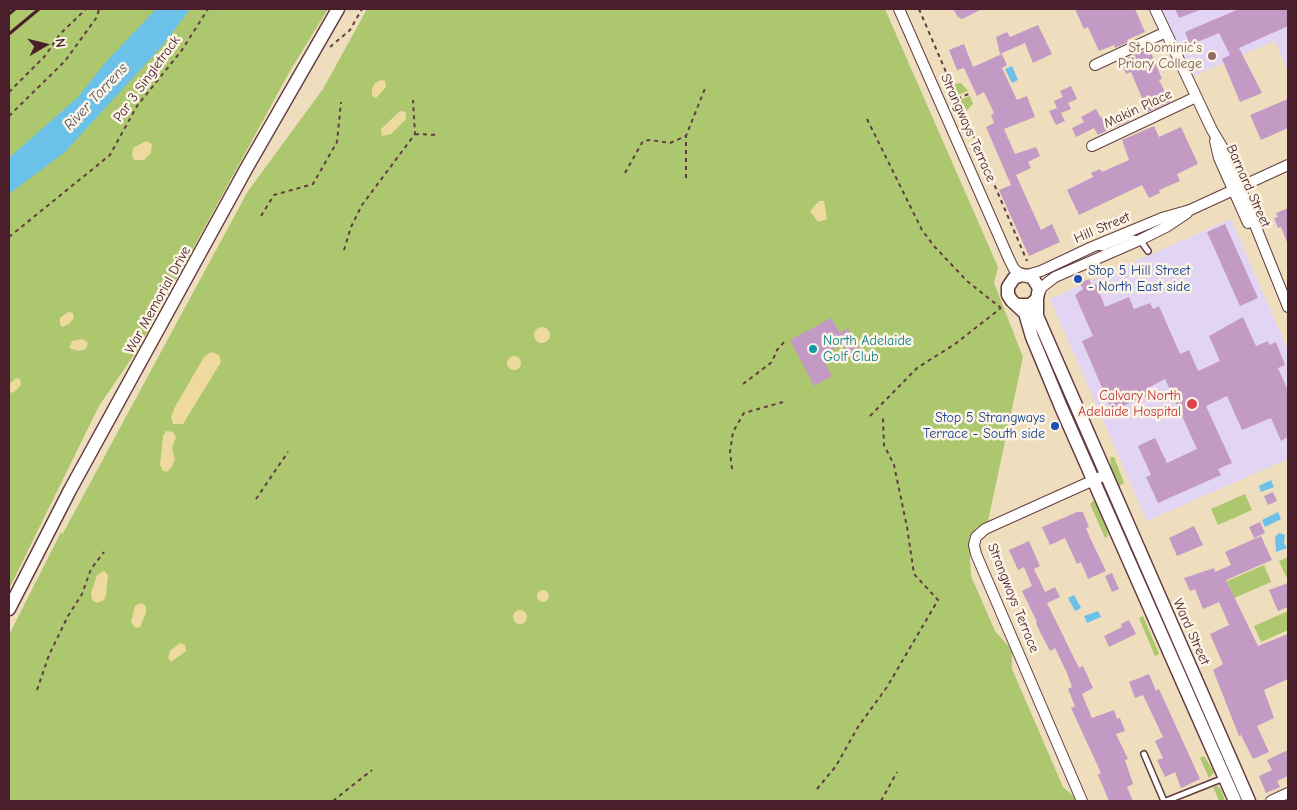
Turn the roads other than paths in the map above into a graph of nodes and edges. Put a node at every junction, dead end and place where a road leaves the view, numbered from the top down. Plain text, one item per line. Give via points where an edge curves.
1 (338, 9) edge
2 (899, 9) edge
3 (1155, 9) edge
4 (1166, 32) junction
5 (1095, 65) dead end
6 (1196, 97) junction
7 (1092, 146) dead end
8 (1288, 165) edge
9 (1237, 188) junction
10 (1190, 210) junction
11 (1140, 240) junction
12 (1092, 247) junction
13 (1148, 251) dead end
14 (1074, 255) junction
15 (1079, 266) junction
16 (1020, 277) junction
17 (1038, 296) junction
18 (1013, 307) junction
19 (1288, 307) edge
20 (1047, 356) junction
21 (1077, 411) junction
22 (1065, 417) junction
23 (1105, 475) junction
24 (1092, 480) junction
25 (1126, 538) junction
26 (9, 610) edge
27 (1144, 754) dead end
28 (1231, 775) junction
29 (1288, 793) edge
30 (1082, 801) edge
31 (1165, 801) edge
32 (1235, 801) edge
33 (1249, 801) edge
34 (1271, 801) edge

1 - 26 street, War Memorial Drive via 70,490
2 - 16 street, Strangways Terrace via 1009,259
3 - 4 street, Barnard Street
4 - 5 street
4 - 6 street, Barnard Street
6 - 7 street, Makin Place
6 - 9 street, Barnard Street via 1227,156
8 - 9 street, Hill Street
9 - 10 street, Hill Street
9 - 19 street, Barnard Street
10 - 11 street, Hill Street
10 - 12 street, Hill Street
11 - 12 lane via 1127,238 1104,248
11 - 13 lane
11 - 15 street, Hill Street
12 - 14 street, Hill Street
14 - 15 lane
14 - 16 street, Hill Street
15 - 17 street, Hill Street via 1046,282
16 - 17 street via 1035,280
16 - 18 street via 1008,294
17 - 18 street via 1026,306
17 - 20 street via 1037,316
18 - 20 street via 1025,313
20 - 21 street
20 - 22 street
21 - 22 lane
21 - 23 street
22 - 24 street
23 - 24 street
23 - 25 street, Ward Street
24 - 25 street, Ward Street
24 - 30 street, Strangways Terrace via 985,530 976,538 974,545
25 - 28 street, Ward Street
27 - 31 lane
28 - 31 lane
28 - 32 street, Ward Street
28 - 33 street, Ward Street
29 - 34 street

